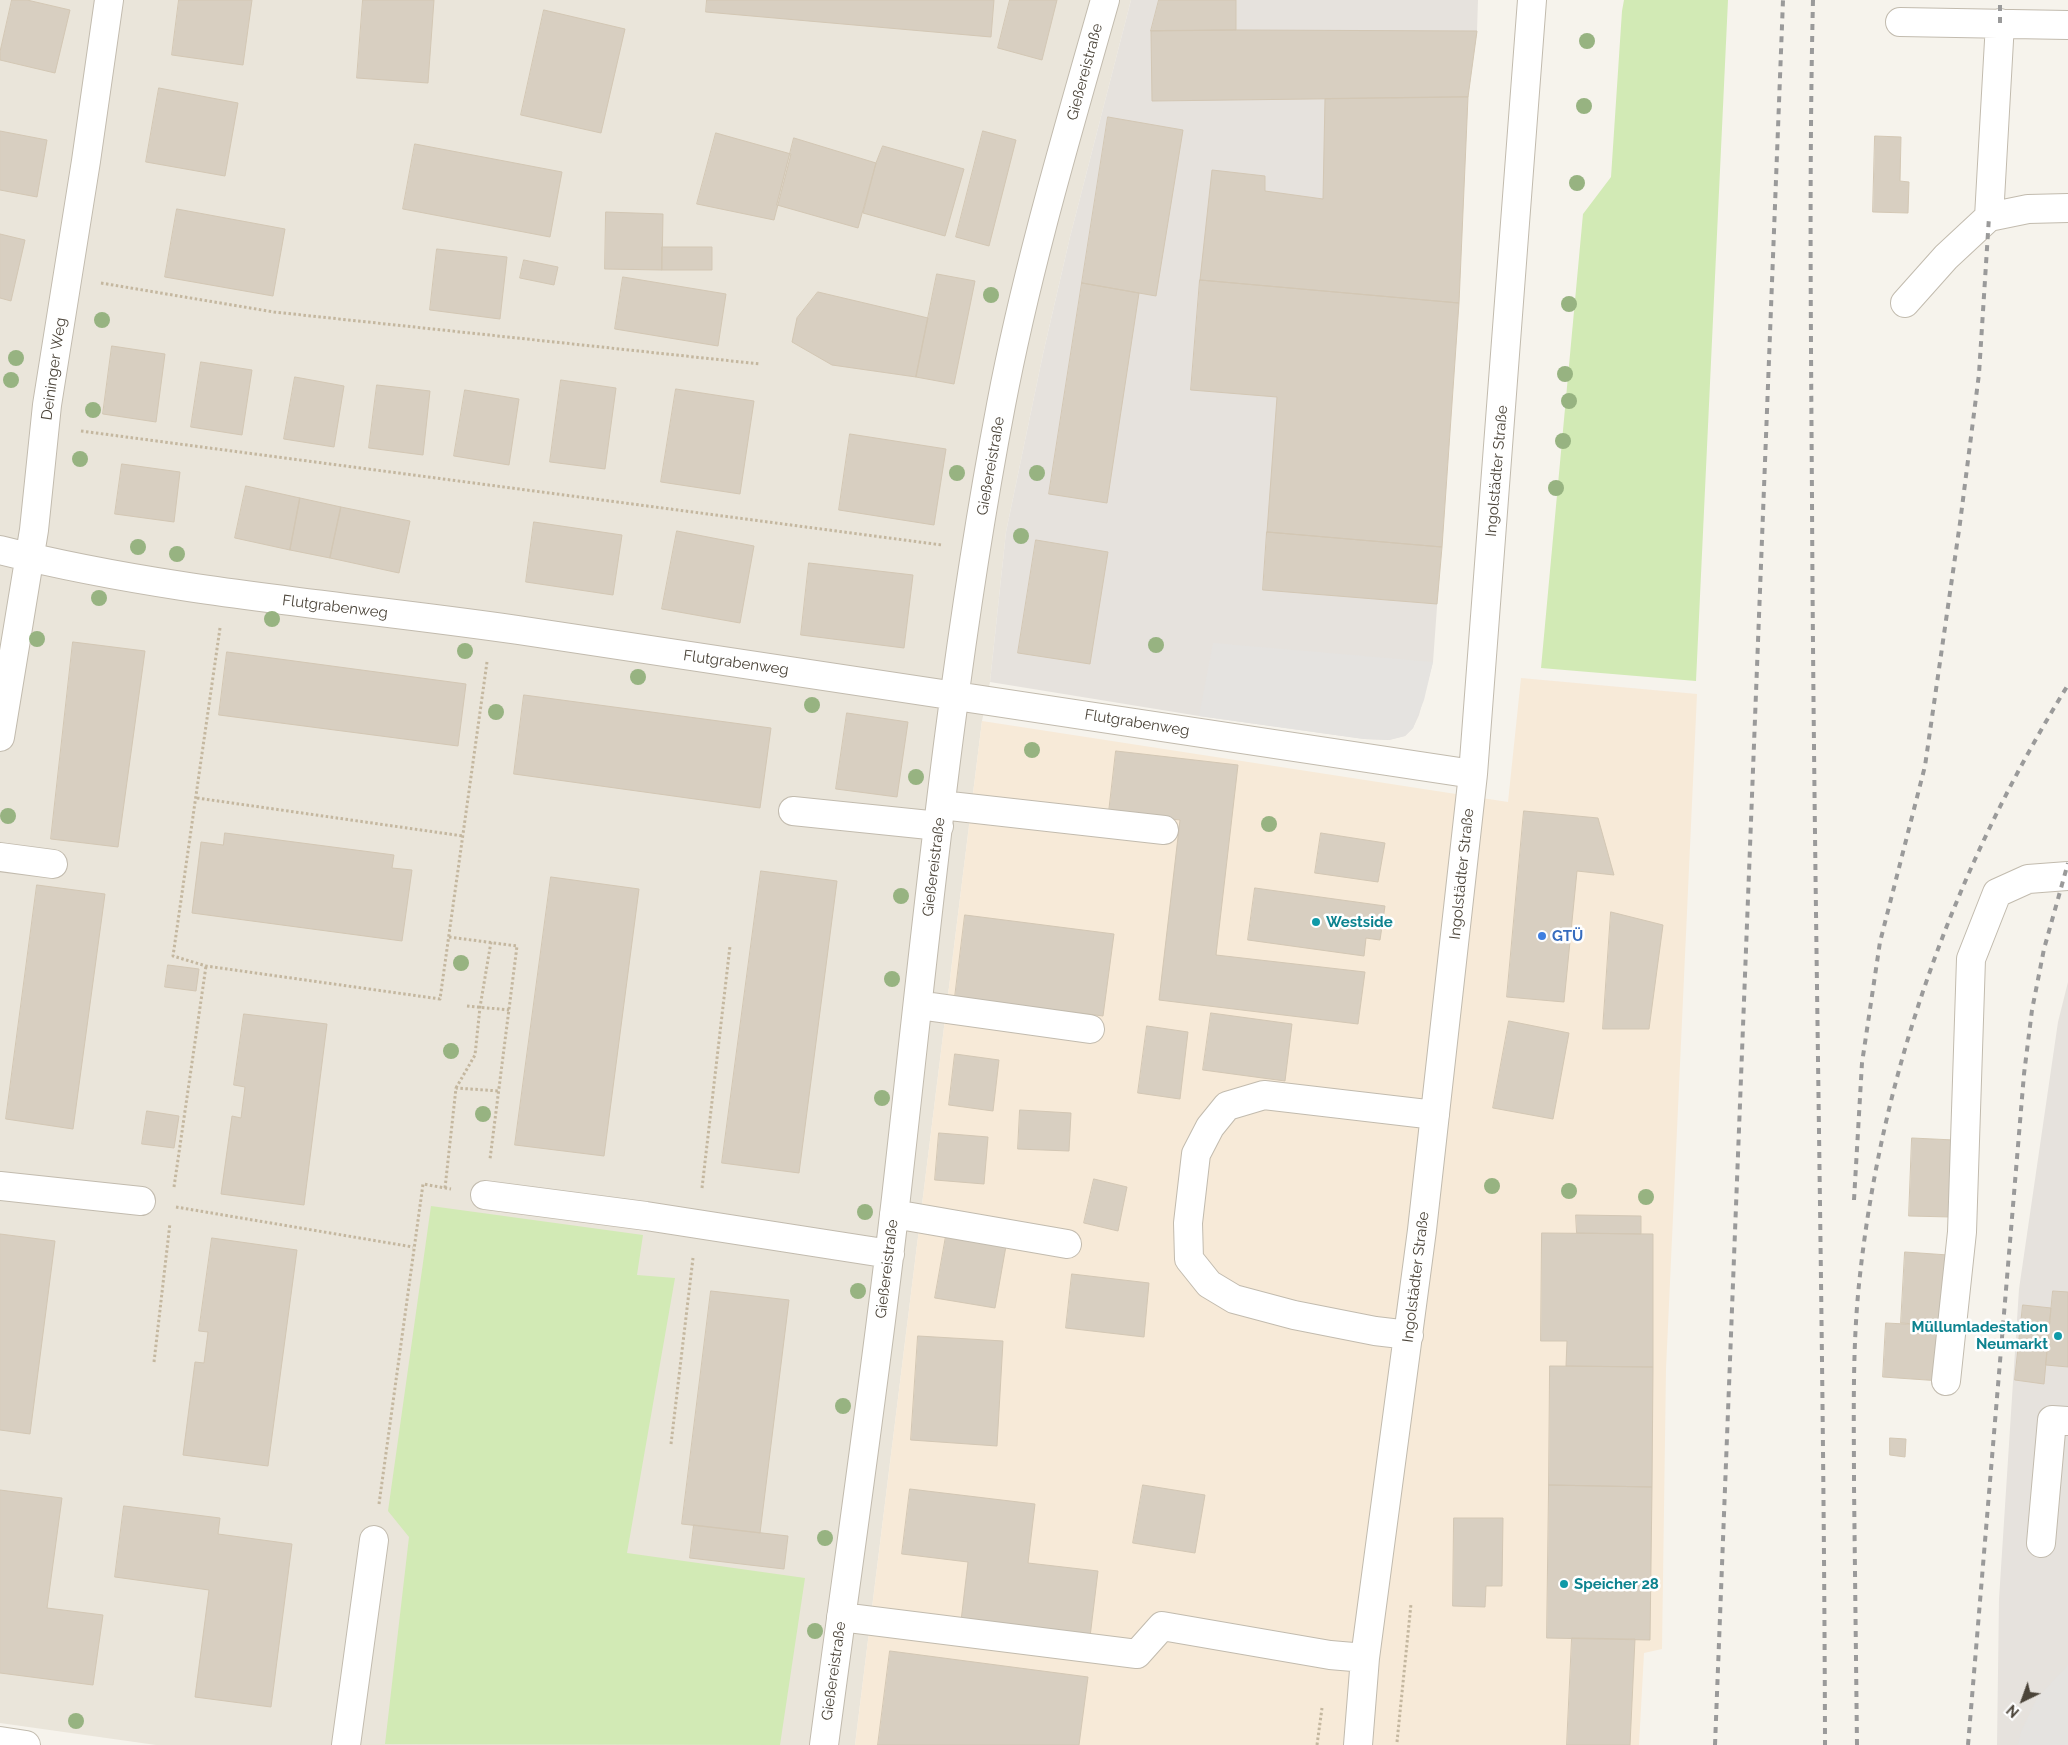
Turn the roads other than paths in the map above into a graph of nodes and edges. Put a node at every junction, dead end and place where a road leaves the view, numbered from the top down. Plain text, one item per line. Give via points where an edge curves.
1 (109, 0) edge
2 (1104, 0) edge
3 (1532, 0) edge
4 (1900, 22) dead end
5 (2000, 24) junction
6 (2068, 25) edge
7 (2068, 208) edge
8 (1989, 218) junction
9 (1905, 303) dead end
10 (0, 550) edge
11 (30, 557) junction
12 (954, 696) junction
13 (0, 738) edge
14 (1473, 774) junction
15 (793, 811) dead end
16 (940, 815) junction
17 (1164, 830) dead end
18 (0, 857) edge
19 (53, 864) dead end
20 (2068, 876) edge
21 (918, 1005) junction
22 (1090, 1030) dead end
23 (1435, 1115) junction
24 (0, 1186) edge
25 (485, 1195) road end
26 (141, 1201) road end
27 (894, 1214) junction
28 (1066, 1244) dead end
29 (890, 1254) junction
30 (1409, 1335) junction
31 (1946, 1381) dead end
32 (2068, 1421) edge
33 (374, 1540) road end
34 (2041, 1543) dead end
35 (841, 1617) junction
36 (1365, 1658) junction
37 (0, 1741) edge
38 (26, 1745) edge
39 (346, 1745) edge
40 (824, 1745) edge
41 (1358, 1745) edge

1 - 11 street, Deininger Weg via 56,343
2 - 12 street, Gießereistraße via 1029,278 1002,404
3 - 14 street, Ingolstädter Straße
4 - 5 street
5 - 6 street
5 - 8 street
7 - 8 street via 2028,209
8 - 9 street via 1946,257
10 - 11 street, Flutgrabenweg
11 - 12 street, Flutgrabenweg via 226,593 492,627
11 - 13 street, Deininger Weg
12 - 14 street, Flutgrabenweg
12 - 16 street, Gießereistraße
14 - 23 street, Ingolstädter Straße
15 - 16 street
16 - 17 street
16 - 21 street, Gießereistraße
18 - 19 street
20 - 31 street via 2028,879 1997,893 1971,959 1962,1232
21 - 22 street
21 - 27 street, Gießereistraße
23 - 30 street, Ingolstädter Straße
23 - 30 street via 1264,1095 1227,1106 1210,1127 1196,1154 1188,1224 1189,1259 1209,1284 1234,1299 1294,1315
24 - 26 street
25 - 29 street
27 - 28 street
27 - 29 street, Gießereistraße
29 - 35 street, Gießereistraße
30 - 36 street, Ingolstädter Straße
32 - 34 street via 2052,1420
33 - 39 street
35 - 36 street via 1137,1654 1162,1626
35 - 40 street, Gießereistraße
36 - 41 street, Ingolstädter Straße
37 - 38 street

